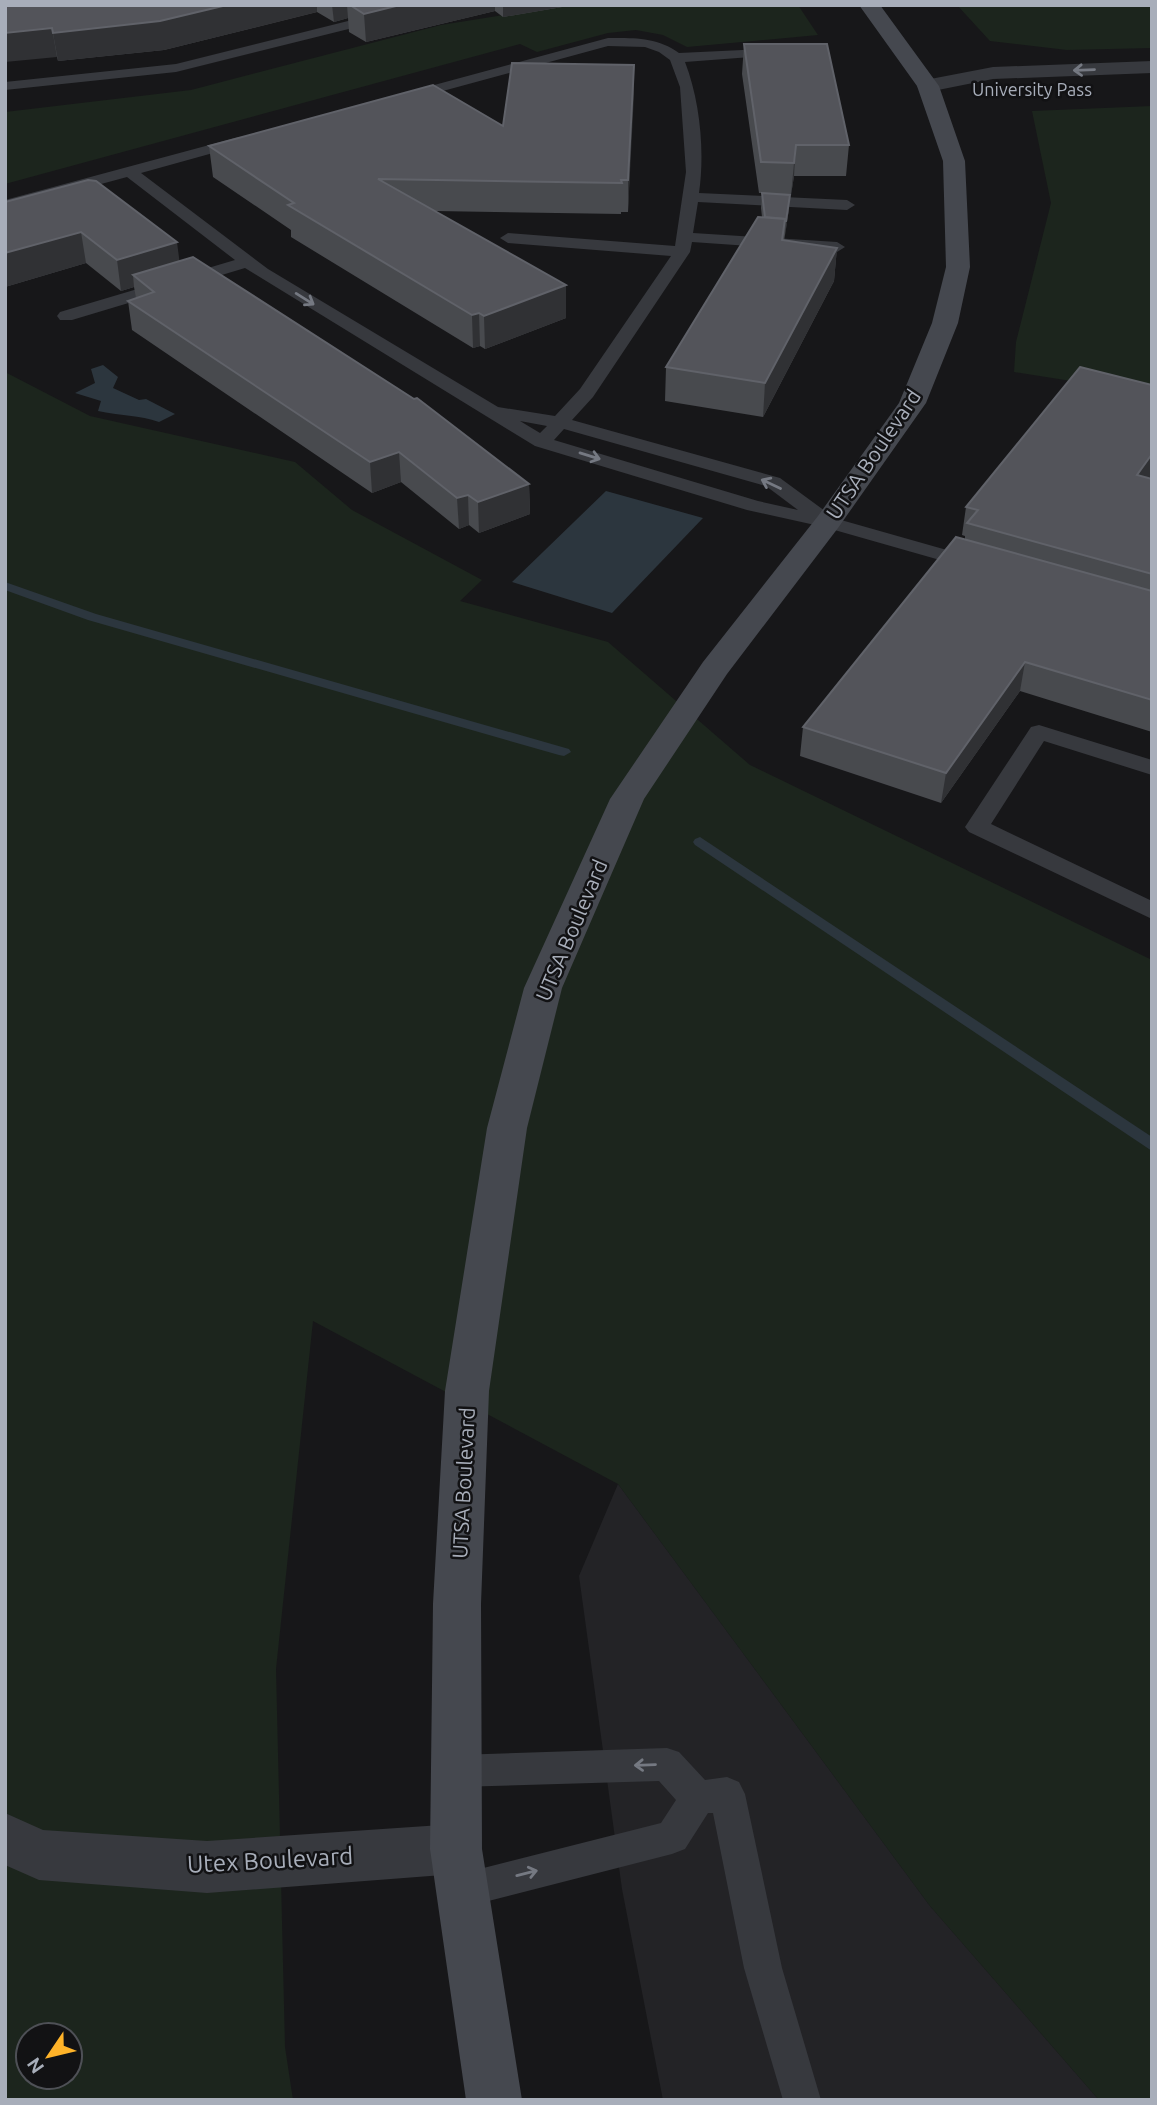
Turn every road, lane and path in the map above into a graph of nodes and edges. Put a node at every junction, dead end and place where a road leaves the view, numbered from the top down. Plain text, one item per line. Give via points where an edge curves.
1 (442, 5) edge
2 (869, 5) edge
3 (791, 50) edge
4 (676, 58) junction
5 (1152, 67) edge
6 (5, 86) edge
7 (928, 86) junction
8 (1152, 87) edge
9 (395, 100) edge
10 (262, 135) edge
11 (129, 171) junction
12 (691, 197) junction
13 (5, 205) edge
14 (847, 205) dead end
15 (508, 238) dead end
16 (684, 245) junction
17 (837, 247) edge
18 (248, 262) junction
19 (66, 316) dead end
20 (483, 408) junction
21 (562, 423) junction
22 (542, 442) junction
23 (828, 522) junction
24 (990, 568) edge
25 (1152, 768) edge
26 (1152, 911) edge
27 (456, 1771) junction
28 (698, 1798) junction
29 (5, 1838) edge
30 (458, 1869) junction
31 (494, 2100) edge
32 (802, 2100) edge

1 - 6 lane via 176,68
2 - 7 main road, UTSA Boulevard
3 - 4 lane
4 - 9 lane via 647,43 608,42
4 - 12 lane via 687,87 694,172
5 -> 7 street, University Pass via 993,74
7 - 8 street, University Pass via 1005,93
7 - 23 main road, UTSA Boulevard via 954,161 958,267 945,323 912,403
10 - 11 lane
11 - 13 lane
11 - 18 lane
12 - 14 lane
12 - 16 lane
15 - 16 lane
16 - 17 lane
16 - 21 lane via 587,393
18 - 19 lane
18 -> 20 lane
20 - 21 lane
20 - 22 lane
21 - 22 lane
23 -> 21 lane via 773,482
22 -> 23 lane via 754,506
23 - 24 lane
23 - 27 main road, UTSA Boulevard via 713,669 627,799 543,988 507,1128 467,1391 457,1605
25 - 26 lane via 1039,732 978,827
28 -> 27 lane via 667,1764
27 - 30 main road, UTSA Boulevard
30 -> 28 lane via 672,1837
28 - 32 lane via 727,1794 763,1968
29 - 30 street, Utex Boulevard via 39,1855 207,1867
30 - 31 main road, UTSA Boulevard

